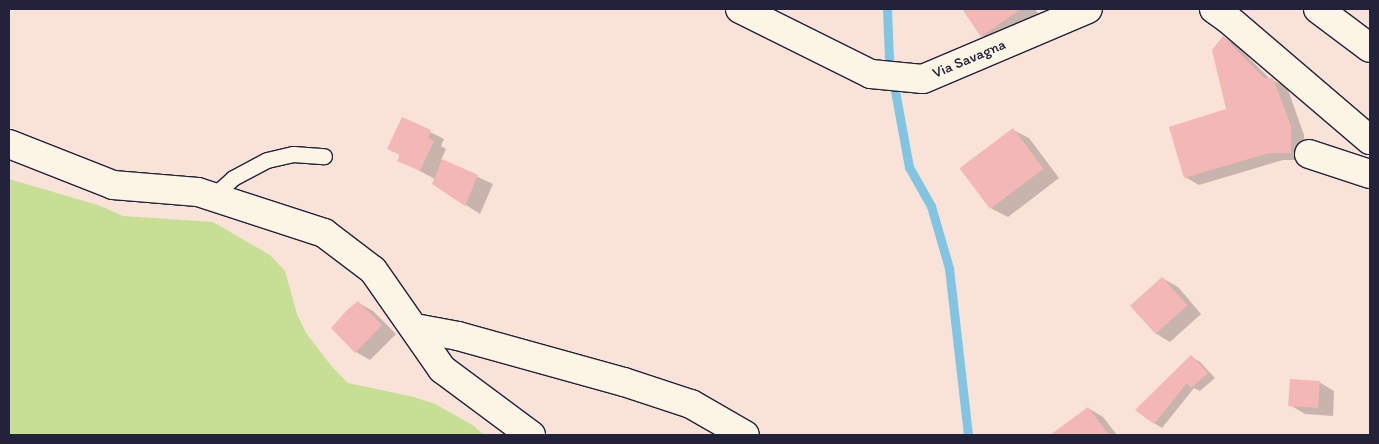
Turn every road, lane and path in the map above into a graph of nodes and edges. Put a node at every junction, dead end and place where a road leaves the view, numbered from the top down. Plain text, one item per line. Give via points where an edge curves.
1 (740, 9) edge
2 (1088, 9) edge
3 (1214, 9) edge
4 (1318, 9) edge
5 (1370, 48) edge
6 (1370, 140) edge
7 (9, 144) edge
8 (1309, 154) dead end
9 (324, 156) dead end
10 (1370, 174) edge
11 (212, 197) junction
12 (415, 328) junction
13 (531, 435) edge
14 (745, 435) edge

1 - 2 street, Via Savagna via 871,74 923,79
3 - 6 street
4 - 5 street
7 - 11 street via 113,185 198,192
8 - 10 street
9 - 11 lane via 293,154 267,160 233,178
11 - 12 street via 324,233 373,270
12 - 13 street via 442,369
12 - 14 street via 458,336 624,382 691,404

